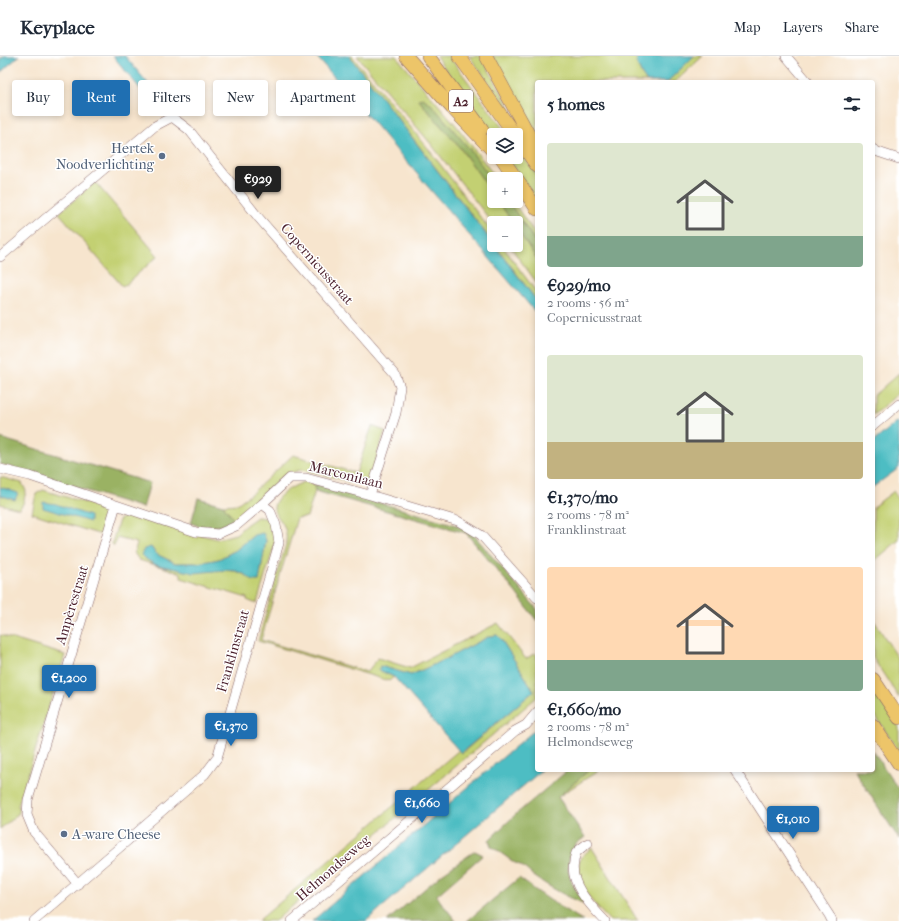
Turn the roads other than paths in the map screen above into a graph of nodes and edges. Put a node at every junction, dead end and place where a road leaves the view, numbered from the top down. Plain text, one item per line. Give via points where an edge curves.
1 (406, 56) edge
2 (428, 56) edge
3 (459, 56) edge
4 (486, 56) edge
5 (786, 56) edge
6 (806, 80) edge
7 (510, 128) edge
8 (487, 137) edge
9 (487, 145) edge
10 (523, 146) edge
11 (535, 146) edge
12 (875, 150) edge
13 (899, 159) edge
14 (535, 163) edge
15 (505, 164) edge
16 (535, 207) edge
17 (0, 257) edge
18 (899, 404) edge
19 (875, 424) edge
20 (0, 469) edge
21 (370, 495) junction
22 (262, 504) junction
23 (116, 505) junction
24 (535, 596) edge
25 (875, 682) edge
26 (535, 714) edge
27 (899, 718) edge
28 (875, 728) edge
29 (899, 764) edge
30 (736, 772) edge
31 (588, 843) dead end
32 (78, 884) junction
33 (602, 918) edge
34 (34, 921) edge
35 (292, 921) edge
36 (832, 921) edge

1 - 9 highway, A2
2 - 8 highway, A2
3 - 7 highway, A2
4 - 11 highway
5 - 6 street
10 - 14 highway, A2
12 - 13 street
15 - 16 highway
17 - 21 street, Copernicusstraat via 155,126 172,117 189,130 258,218 395,374 400,387 396,413
18 - 19 street
20 - 23 street, Marconilaan via 30,476
21 - 22 street, Marconilaan via 306,478 290,478
21 - 24 street, Marconilaan via 458,521 481,535
22 - 23 street, Marconilaan via 236,526 218,534 196,532
22 - 32 street, Franklinstraat via 270,510 279,543 217,758 206,774
23 - 32 street, Ampèrestraat via 28,800 27,814 34,832
25 - 27 highway
26 - 35 street, Helmondseweg via 526,725 515,731
28 - 29 highway
30 - 36 street
31 - 33 street via 576,854 572,869 576,883
32 - 34 street, Franklinstraat

